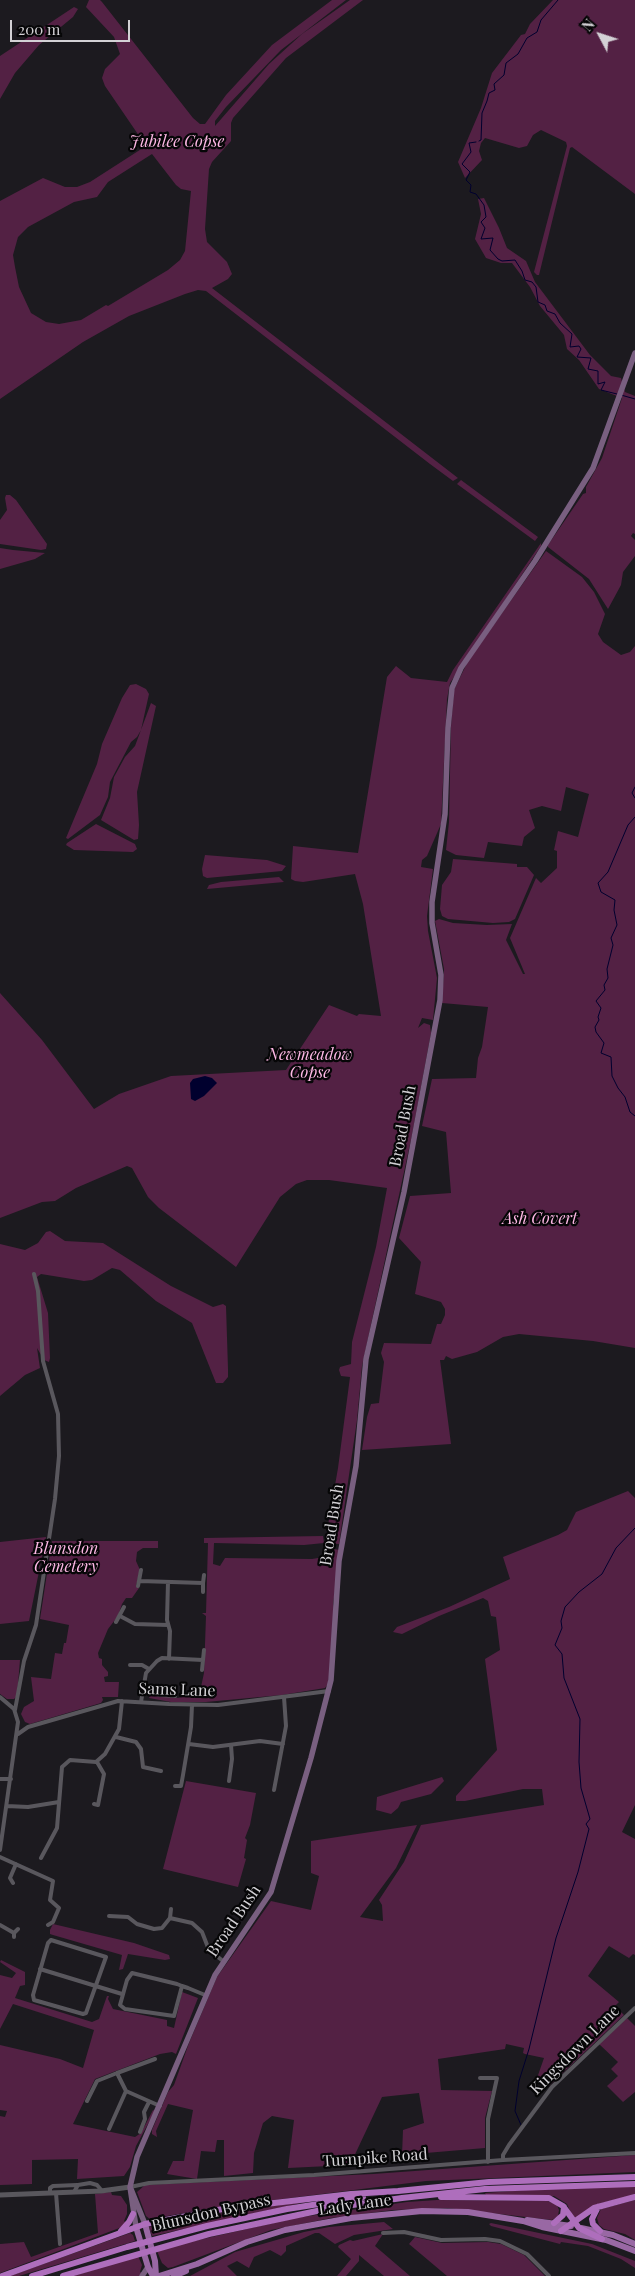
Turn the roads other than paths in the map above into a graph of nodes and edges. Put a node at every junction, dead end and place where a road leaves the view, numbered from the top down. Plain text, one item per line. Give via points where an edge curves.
1 (635, 353) edge
2 (34, 1274) dead end
3 (141, 1570) dead end
4 (204, 1575) dead end
5 (140, 1581) junction
6 (168, 1582) junction
7 (203, 1583) junction
8 (138, 1586) dead end
9 (203, 1592) dead end
10 (124, 1608) dead end
11 (120, 1616) junction
12 (116, 1622) dead end
13 (168, 1625) junction
14 (204, 1650) dead end
15 (169, 1659) junction
16 (203, 1660) junction
17 (130, 1665) dead end
18 (149, 1669) junction
19 (202, 1670) dead end
20 (143, 1690) junction
21 (172, 1690) dead end
22 (329, 1691) junction
23 (0, 1697) edge
24 (284, 1697) junction
25 (122, 1701) junction
26 (141, 1702) junction
27 (192, 1705) junction
28 (15, 1710) junction
29 (18, 1722) junction
30 (28, 1727) junction
31 (18, 1734) junction
32 (116, 1737) junction
33 (189, 1744) junction
34 (231, 1744) junction
35 (283, 1744) junction
36 (97, 1762) junction
37 (160, 1771) dead end
38 (224, 1773) dead end
39 (230, 1774) junction
40 (0, 1779) edge
41 (11, 1779) junction
42 (229, 1780) dead end
43 (270, 1780) dead end
44 (276, 1781) junction
45 (175, 1786) dead end
46 (274, 1790) dead end
47 (59, 1802) junction
48 (94, 1804) dead end
49 (7, 1806) junction
50 (0, 1850) edge
51 (0, 1858) edge
52 (41, 1858) dead end
53 (16, 1864) junction
54 (13, 1883) dead end
55 (171, 1909) dead end
56 (109, 1916) dead end
57 (170, 1918) junction
58 (0, 1925) edge
59 (48, 1925) dead end
60 (15, 1933) dead end
61 (223, 1961) junction
62 (40, 1969) junction
63 (182, 1986) junction
64 (97, 1987) junction
65 (122, 1994) junction
66 (205, 1995) junction
67 (635, 2008) edge
68 (156, 2059) dead end
69 (117, 2073) junction
70 (480, 2078) dead end
71 (126, 2091) junction
72 (87, 2100) dead end
73 (149, 2102) junction
74 (160, 2106) junction
75 (107, 2118) dead end
76 (113, 2121) junction
77 (110, 2129) dead end
78 (140, 2132) dead end
79 (635, 2153) edge
80 (503, 2160) junction
81 (488, 2162) junction
82 (635, 2176) edge
83 (635, 2184) edge
84 (77, 2185) junction
85 (130, 2187) junction
86 (102, 2191) junction
87 (398, 2191) junction
88 (74, 2192) junction
89 (53, 2193) junction
90 (0, 2194) edge
91 (635, 2197) edge
92 (402, 2198) junction
93 (564, 2207) junction
94 (598, 2207) junction
95 (133, 2214) junction
96 (523, 2221) junction
97 (554, 2223) junction
98 (145, 2224) junction
99 (573, 2225) junction
100 (136, 2227) junction
101 (561, 2231) junction
102 (600, 2231) junction
103 (383, 2232) dead end
104 (118, 2233) junction
105 (602, 2239) junction
106 (60, 2244) dead end
107 (635, 2244) edge
108 (635, 2251) edge
109 (154, 2258) junction
110 (148, 2267) junction
111 (171, 2274) edge
112 (2, 2276) edge
113 (32, 2276) edge
114 (63, 2276) edge
115 (142, 2276) edge
116 (156, 2276) edge
117 (549, 2276) edge

1 - 22 main road, Broad Bush via 598,457 535,561 454,681 448,720 443,833 432,913 441,975 440,1000 404,1192 366,1359 356,1466 339,1561 334,1662
2 - 28 street via 39,1299 42,1358 58,1414 58,1456 40,1607 24,1661
3 - 5 street
4 - 7 street
5 - 6 street
5 - 8 street
6 - 7 street
6 - 13 street
7 - 9 street
10 - 11 street
11 - 12 street
11 - 13 street via 136,1624
13 - 15 street
14 - 16 street
15 - 16 street
15 - 18 street via 160,1659
16 - 19 street
17 - 18 street
18 - 20 street
20 - 21 street via 173,1696
20 - 26 street
22 - 24 street, Sams Lane
22 - 61 main road, Broad Bush via 271,1892
23 - 28 street
24 - 27 street, Sams Lane via 238,1704
24 - 35 street via 286,1721
25 - 26 street, Sams Lane
25 - 30 street, Sams Lane
25 - 32 street
26 - 27 street, Sams Lane
27 - 33 street
28 - 29 street
29 - 30 street
29 - 31 street
30 - 31 street, Sams Lane
31 - 41 street
32 - 36 street
32 - 37 street via 136,1742 141,1749 143,1767
33 - 34 street via 214,1747
33 - 45 street via 181,1786
34 - 35 street via 260,1741
34 - 39 street
35 - 44 street
36 - 47 street via 70,1760 62,1767
36 - 48 street via 104,1774 98,1805
38 - 39 street
39 - 42 street
40 - 41 street
41 - 49 street
43 - 44 street
44 - 46 street
47 - 49 street via 28,1807
47 - 52 street via 56,1832
49 - 50 street
51 - 53 street
53 - 54 street via 10,1878
53 - 59 street via 53,1880 50,1900 59,1907 53,1922
55 - 57 street
56 - 57 street via 128,1917 155,1930 162,1928
57 - 61 street via 197,1926 209,1950
58 - 60 street
61 - 66 main road, Broad Bush
62 - 64 street
62 - 64 street via 33,1995 38,2003 83,2014 89,2010
62 - 64 street via 48,1943 52,1940 103,1955 106,1959
63 - 65 street via 132,1973
63 - 65 street via 177,2008 171,2017 125,2009 120,2005
63 - 66 street
64 - 65 street
66 - 74 main road, Broad Bush
67 - 80 street, Kingsdown Lane via 552,2087 509,2145
68 - 69 street
69 - 71 street
69 - 72 street via 97,2081
70 - 81 street via 496,2076 498,2082 488,2119
71 - 73 street
71 - 76 street
73 - 74 street
73 - 78 street
74 - 85 main road, Broad Bush via 137,2157
75 - 76 street
76 - 77 street
79 - 80 street, Turnpike Road
80 - 81 street, Turnpike Road
81 - 85 street, Turnpike Road via 149,2183
82 - 87 highway via 489,2182
83 - 92 highway via 519,2187
84 - 86 street via 94,2184
84 - 88 street
84 - 89 street via 52,2186
85 - 86 street, Turnpike Road
85 - 95 main road
85 - 98 main road
86 - 88 street, Turnpike Road
87 - 98 highway via 266,2204
87 - 113 highway, Blunsdon Bypass via 207,2226
88 - 89 street, Turnpike Road
89 - 90 street, Turnpike Road
89 - 106 street
91 - 94 highway
92 - 93 highway via 545,2198
92 - 114 highway, Blunsdon Bypass via 247,2225
93 - 97 highway via 561,2218
93 - 99 highway
94 - 99 highway via 588,2211
94 - 102 highway via 592,2219
95 - 100 main road
95 - 104 highway
96 - 97 main road, Lady Lane
96 - 101 main road, Lady Lane
96 - 111 main road, Lady Lane via 446,2211 370,2216 277,2232
97 - 99 main road, Lady Lane
98 - 100 highway
98 - 109 main road
99 - 101 highway
99 - 102 main road, Lady Lane
99 - 105 highway
100 - 104 highway
100 - 110 main road
101 - 105 main road, Lady Lane
102 - 107 main road, Lady Lane
103 - 117 street via 404,2232 441,2240 500,2241 527,2254
104 - 112 highway
105 - 108 main road, Lady Lane
109 - 111 main road via 160,2268
109 - 116 main road
110 - 115 main road
110 - 116 main road
111 - 116 main road, Lady Lane

